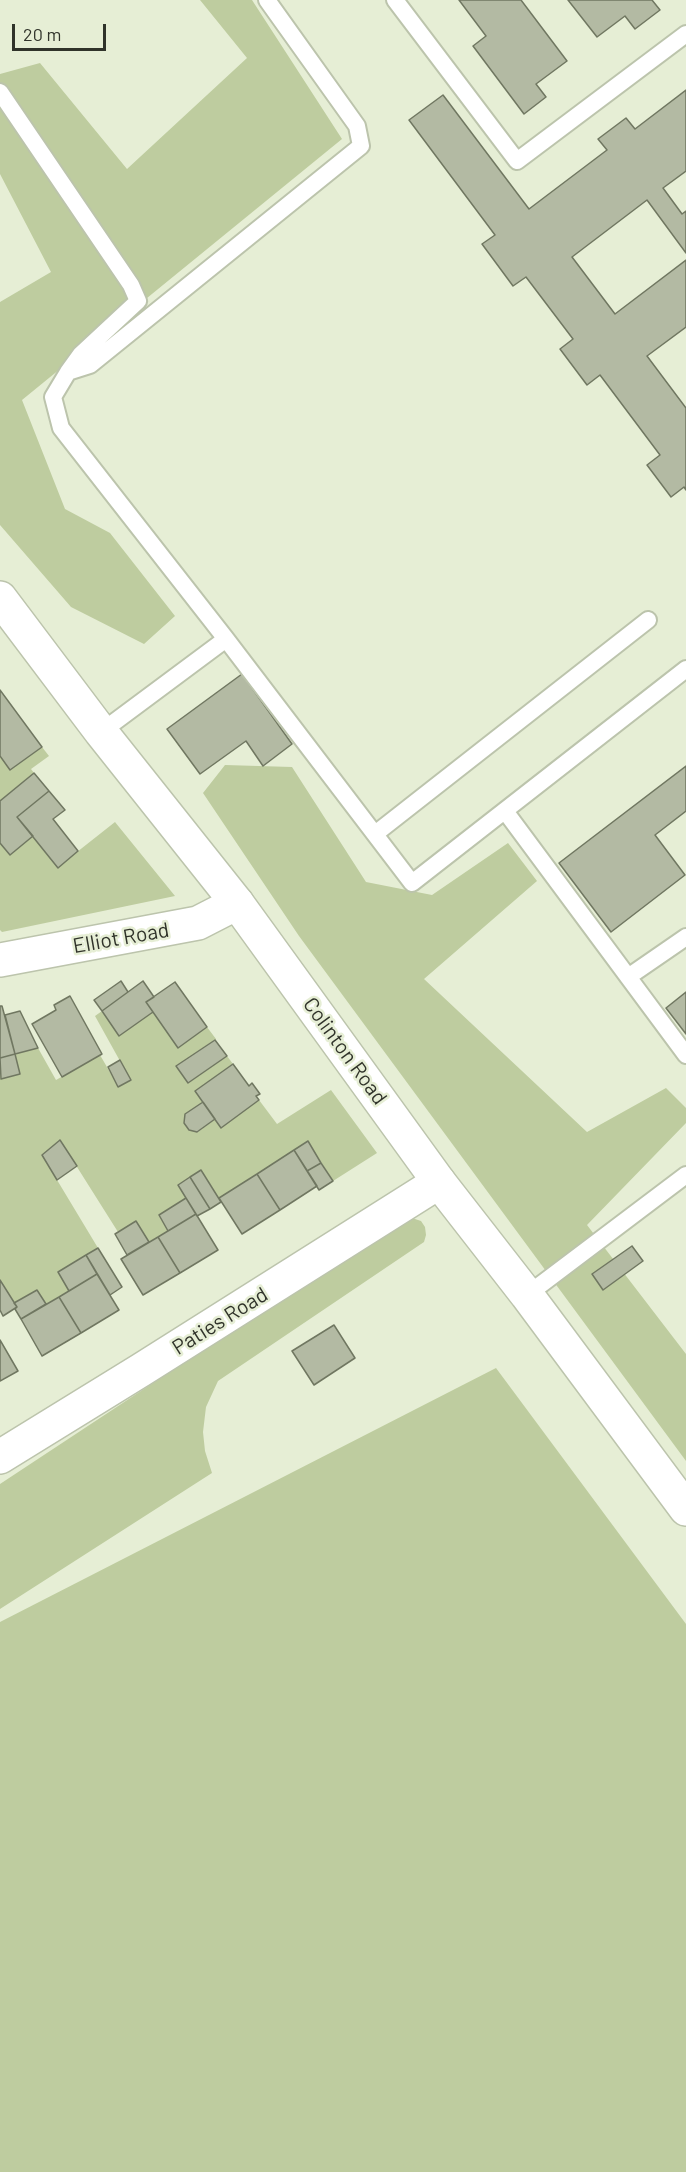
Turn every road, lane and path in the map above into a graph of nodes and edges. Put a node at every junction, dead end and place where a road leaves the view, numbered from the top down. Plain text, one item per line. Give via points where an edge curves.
1 (267, 0) edge
2 (395, 0) edge
3 (686, 34) edge
4 (0, 92) edge
5 (68, 372) junction
6 (0, 598) edge
7 (648, 620) dead end
8 (226, 639) junction
9 (686, 669) edge
10 (101, 732) junction
11 (505, 811) junction
12 (375, 834) junction
13 (237, 903) junction
14 (686, 937) edge
15 (0, 960) edge
16 (628, 977) junction
17 (686, 1055) edge
18 (686, 1175) edge
19 (439, 1182) junction
20 (527, 1295) junction
21 (0, 1457) edge
22 (686, 1509) edge

1 - 5 lane via 357,126 361,146 90,366
2 - 3 lane via 518,161
4 - 5 lane via 138,301 81,354
5 - 8 lane via 53,397 61,428
6 - 10 street, Colinton Road
7 - 12 lane
8 - 10 lane
8 - 12 lane
9 - 11 lane
10 - 13 street, Colinton Road
11 - 12 lane via 412,883
11 - 16 lane
13 - 15 street, Elliot Road via 198,923
13 - 19 street, Colinton Road
14 - 16 lane
16 - 17 lane
18 - 20 lane
19 - 20 street, Colinton Road
19 - 21 street, Paties Road
20 - 22 street, Colinton Road

